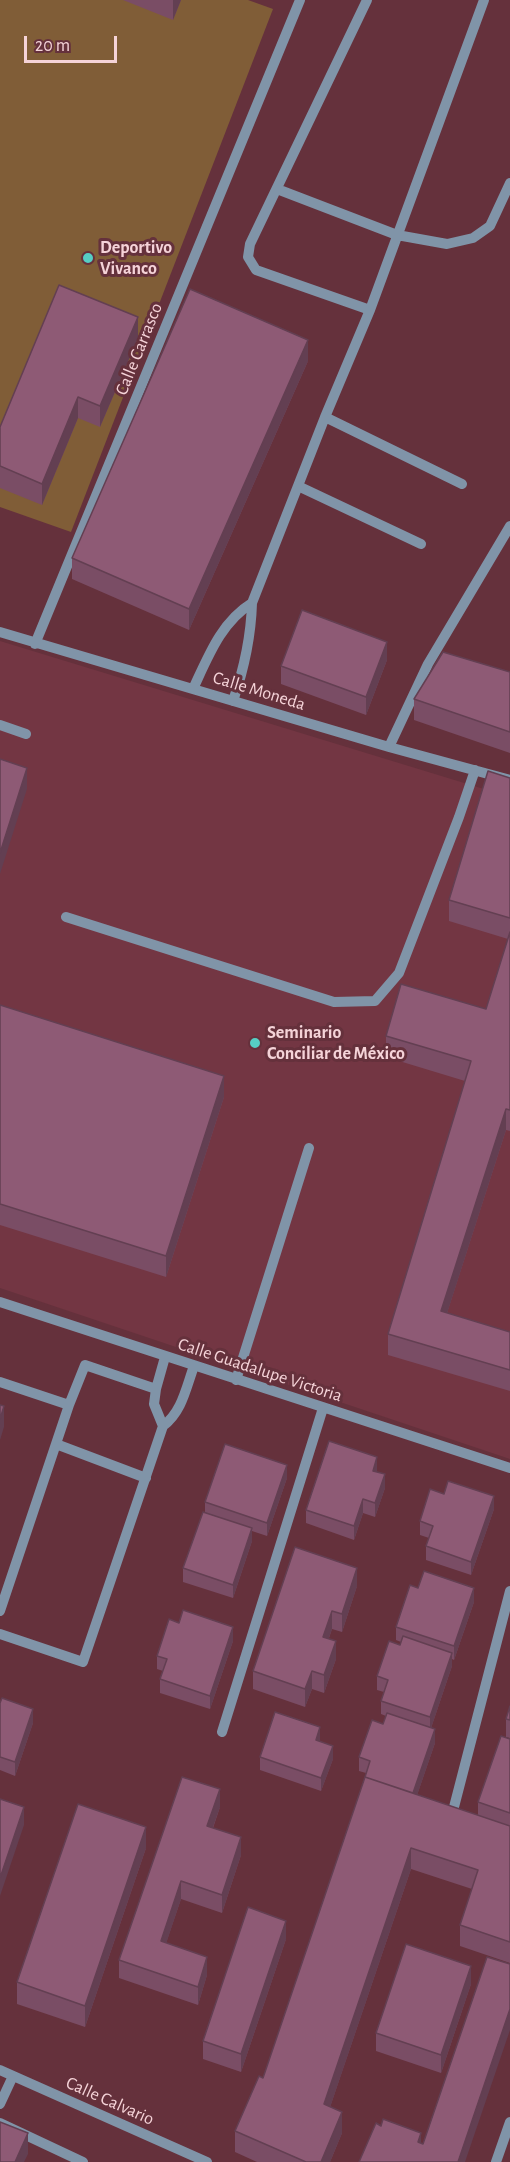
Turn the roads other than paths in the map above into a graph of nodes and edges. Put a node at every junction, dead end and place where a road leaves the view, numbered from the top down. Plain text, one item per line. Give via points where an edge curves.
1 (300, 0) edge
2 (367, 0) edge
3 (484, 0) edge
4 (510, 183) edge
5 (277, 189) junction
6 (397, 235) junction
7 (370, 310) junction
8 (325, 417) junction
9 (462, 484) dead end
10 (298, 486) junction
11 (510, 526) edge
12 (421, 544) dead end
13 (252, 603) junction
14 (0, 632) edge
15 (35, 644) junction
16 (193, 689) junction
17 (233, 701) junction
18 (0, 725) edge
19 (26, 734) dead end
20 (389, 747) junction
21 (475, 770) junction
22 (510, 780) edge
23 (66, 917) dead end
24 (309, 1148) dead end
25 (0, 1302) edge
26 (165, 1357) junction
27 (194, 1366) junction
28 (236, 1380) junction
29 (0, 1382) edge
30 (156, 1389) junction
31 (69, 1405) junction
32 (323, 1408) junction
33 (164, 1426) junction
34 (56, 1444) junction
35 (510, 1468) edge
36 (146, 1478) junction
37 (510, 1592) edge
38 (0, 1611) edge
39 (0, 1634) edge
40 (222, 1732) dead end
41 (454, 1808) edge
42 (0, 2070) edge
43 (13, 2076) junction
44 (0, 2103) edge
45 (510, 2122) edge
46 (0, 2123) edge
47 (83, 2162) edge
48 (206, 2162) edge
49 (496, 2162) edge

1 - 15 street, Calle Carrasco
2 - 5 street
3 - 6 street
4 - 6 street via 490,226 473,238 447,244
5 - 6 street
5 - 7 street via 250,244 249,258 256,270
6 - 7 street
7 - 8 street
8 - 9 street
8 - 10 street
10 - 12 street
10 - 13 street
11 - 20 street via 428,664
13 - 16 street via 228,622
13 - 17 street via 251,631
14 - 15 street, Calle Moneda
15 - 16 street, Calle Moneda
16 - 17 street, Calle Moneda
17 - 20 street, Calle Moneda
18 - 19 street
20 - 21 street, Calle Moneda
21 - 22 street, Calle Moneda
21 - 23 street via 399,973 375,1000 334,1002
24 - 28 street
25 - 26 street, Calle Guadalupe Victoria
26 - 27 street, Calle Guadalupe Victoria
26 - 30 street
27 - 28 street, Calle Guadalupe Victoria
27 - 33 street via 178,1411
28 - 32 street, Calle Guadalupe Victoria
29 - 31 street
30 - 31 street via 85,1365
30 - 33 street via 155,1409
31 - 34 street
32 - 35 street, Calle Guadalupe Victoria
32 - 40 street
33 - 36 street
34 - 36 street
34 - 38 street
36 - 39 street via 83,1662
37 - 41 street
42 - 43 street, Calle Calvario
43 - 44 street
43 - 48 street, Calle Calvario
45 - 49 street
46 - 47 street

